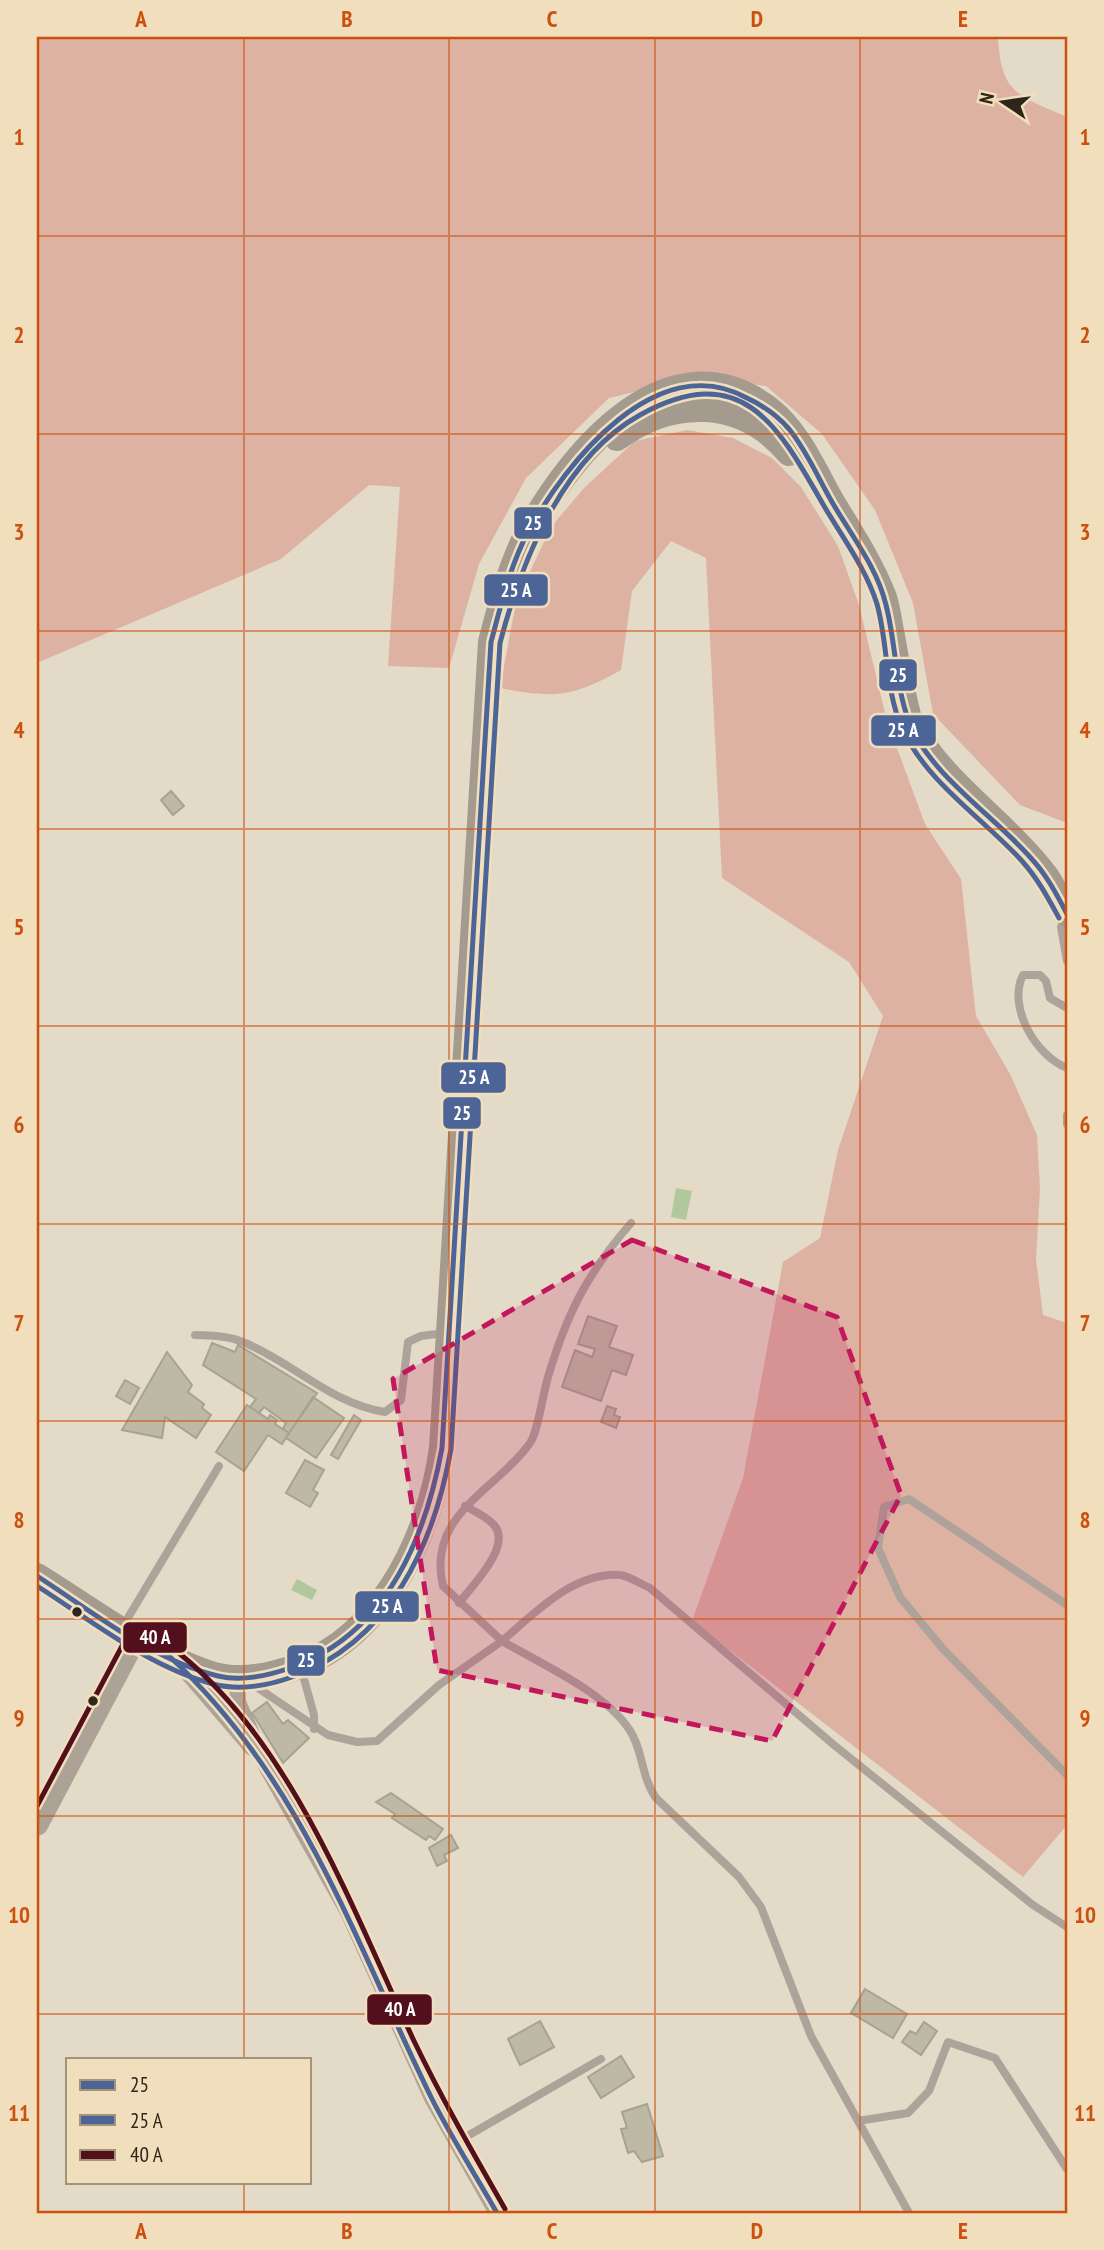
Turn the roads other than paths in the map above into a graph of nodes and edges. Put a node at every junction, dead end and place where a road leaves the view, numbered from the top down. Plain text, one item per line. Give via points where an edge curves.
1 (1067, 914) edge
2 (1067, 920) edge
3 (1067, 961) edge
4 (1067, 1008) edge
5 (1067, 1068) edge
6 (1067, 1115) edge
7 (1067, 1124) edge
8 (631, 1223) dead end
9 (448, 1332) junction
10 (195, 1335) dead end
11 (219, 1466) dead end
12 (465, 1506) junction
13 (37, 1576) edge
14 (460, 1603) junction
15 (1067, 1605) edge
16 (129, 1633) junction
17 (502, 1641) junction
18 (175, 1660) junction
19 (301, 1668) junction
20 (240, 1683) junction
21 (215, 1701) junction
22 (314, 1729) junction
23 (266, 1766) junction
24 (1067, 1775) edge
25 (37, 1824) edge
26 (1067, 1927) edge
27 (601, 2059) dead end
28 (858, 2121) junction
29 (457, 2142) junction
30 (1067, 2169) edge
31 (497, 2213) edge
32 (909, 2213) edge

1 - 9 main road via 1046,877 917,737 910,724 884,597 841,517 767,432 740,417 710,410 667,411 638,422 554,492 528,532 506,584 491,642
2 - 3 lane via 1061,928
4 - 5 lane via 1050,998 1040,975 1023,975 1017,994 1031,1039 1056,1064
6 - 7 lane
8 - 12 lane via 581,1288 557,1346 532,1442
9 - 10 lane via 408,1342 401,1400 385,1412 341,1399 242,1342
9 - 19 main road via 442,1448 436,1492 424,1526 407,1564 364,1623
11 - 16 lane
12 - 14 lane via 453,1525 442,1560 443,1586
12 - 14 lane via 492,1523 499,1542 493,1559
13 - 16 main road
14 - 17 lane
15 - 24 lane via 909,1499 884,1507 878,1548 900,1597 943,1649
16 - 18 main road
16 - 25 street
17 - 22 lane via 439,1685 377,1741 357,1742
17 - 26 lane via 562,1591 597,1577 622,1575 650,1588 834,1745 1033,1905
17 - 28 lane via 614,1710 631,1731 647,1786 761,1907 811,2036
18 - 20 main road
18 - 21 street
19 - 20 main road
19 - 22 lane
20 - 21 street
20 - 22 lane
20 - 23 street
21 - 23 street
23 - 29 street via 348,1912 432,2098
27 - 29 lane
28 - 30 lane via 908,2113 929,2091 948,2042 995,2058
28 - 32 lane
29 - 31 street

